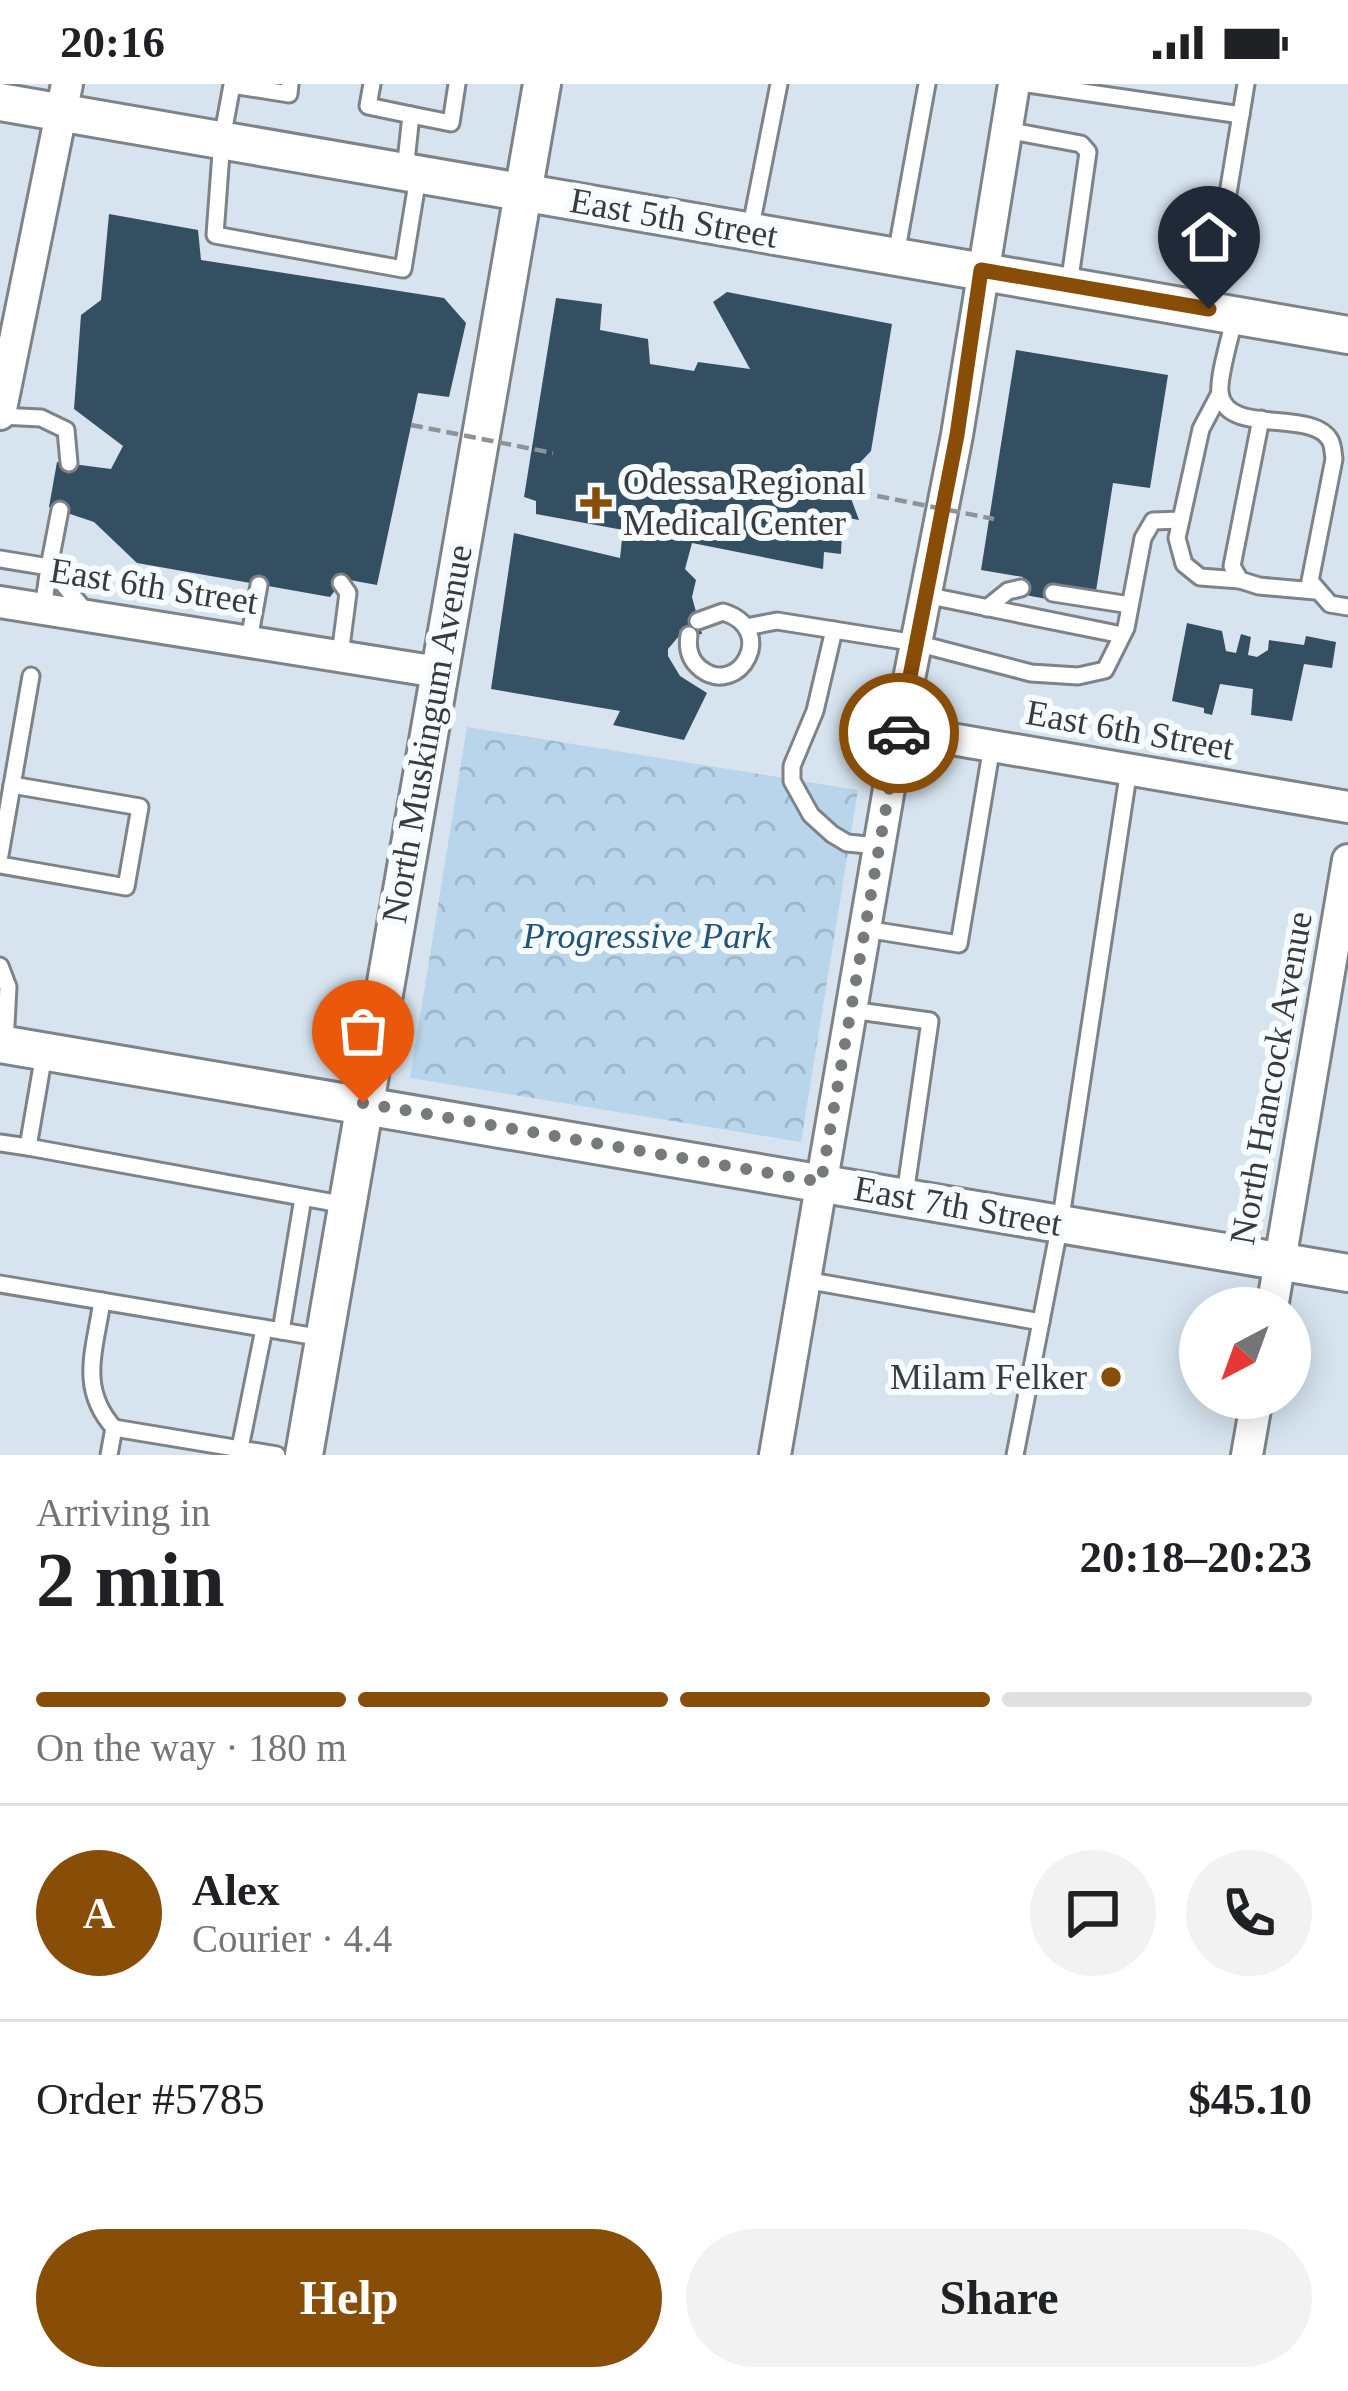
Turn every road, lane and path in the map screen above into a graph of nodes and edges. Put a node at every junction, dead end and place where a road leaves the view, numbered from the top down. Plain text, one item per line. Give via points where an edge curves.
1 (231, 84) edge
2 (290, 84) edge
3 (372, 84) edge
4 (457, 84) edge
5 (542, 84) edge
6 (779, 84) edge
7 (927, 84) edge
8 (1014, 84) edge
9 (1028, 84) edge
10 (1246, 84) edge
11 (1097, 89) edge
12 (65, 98) edge
13 (0, 102) edge
14 (1241, 115) junction
15 (411, 116) junction
16 (1006, 130) junction
17 (222, 139) junction
18 (412, 173) junction
19 (522, 192) junction
20 (750, 231) junction
21 (896, 256) junction
22 (981, 270) junction
23 (1069, 285) junction
24 (1222, 311) junction
25 (1348, 335) edge
26 (7, 342) edge
27 (1220, 393) junction
28 (0, 415) edge
29 (1262, 419) junction
30 (411, 425) dead end
31 (553, 453) dead end
32 (69, 463) dead end
33 (842, 489) dead end
34 (60, 510) dead end
35 (994, 519) dead end
36 (1181, 520) junction
37 (0, 559) edge
38 (49, 567) junction
39 (1240, 580) junction
40 (341, 583) dead end
41 (259, 585) dead end
42 (1021, 588) dead end
43 (1315, 591) junction
44 (1053, 593) dead end
45 (926, 595) junction
46 (0, 602) edge
47 (1130, 605) junction
48 (987, 608) junction
49 (1348, 608) edge
50 (43, 609) junction
51 (89, 616) junction
52 (746, 627) junction
53 (834, 630) junction
54 (1122, 635) junction
55 (249, 640) junction
56 (916, 644) junction
57 (340, 655) junction
58 (438, 672) junction
59 (31, 676) dead end
60 (899, 730) junction
61 (992, 746) junction
62 (1129, 769) junction
63 (12, 785) junction
64 (1348, 807) edge
65 (879, 846) junction
66 (0, 855) edge
67 (1348, 860) edge
68 (0, 865) edge
69 (1345, 894) edge
70 (865, 929) junction
71 (1339, 960) edge
72 (0, 966) edge
73 (851, 1010) junction
74 (3, 1044) edge
75 (44, 1051) junction
76 (363, 1103) junction
77 (0, 1143) edge
78 (28, 1147) junction
79 (821, 1182) junction
80 (905, 1197) junction
81 (303, 1198) junction
82 (346, 1205) junction
83 (1060, 1224) junction
84 (1280, 1261) junction
85 (1348, 1273) edge
86 (805, 1280) junction
87 (0, 1283) edge
88 (1276, 1287) edge
89 (101, 1301) junction
90 (1041, 1322) junction
91 (273, 1330) junction
92 (323, 1338) junction
93 (1253, 1419) edge
94 (114, 1427) junction
95 (185, 1447) edge
96 (240, 1448) junction
97 (109, 1455) edge
98 (277, 1455) edge
99 (304, 1455) edge
100 (775, 1455) edge
101 (1016, 1455) edge
102 (1247, 1455) edge

1 - 2 lane via 289,94
1 - 17 lane
3 - 15 lane via 368,106
4 - 15 lane via 451,123
5 - 19 street, North Muskingum Avenue
6 - 20 lane
7 - 21 lane
8 - 16 street
9 - 11 lane
10 - 14 lane
11 - 14 lane
12 - 13 street, East 5th Street
12 - 17 street, East 5th Street
12 - 26 street
14 - 24 lane
15 - 18 lane
16 - 22 street
16 - 23 lane via 1088,152
17 - 18 street, East 5th Street
17 - 18 lane via 214,235 403,269
18 - 19 street, East 5th Street
19 - 20 street, East 5th Street
19 - 58 street, North Muskingum Avenue
20 - 21 street, East 5th Street
21 - 22 street, East 5th Street
22 - 23 street, East 5th Street
22 - 45 street
23 - 24 street, East 5th Street
24 - 25 street, East 5th Street
24 - 27 lane
26 - 28 street
27 - 29 lane via 1240,416
27 - 36 lane via 1201,429
28 - 32 lane via 41,418 66,430
29 - 39 lane via 1232,566
29 - 43 lane via 1317,428 1330,440
30 - 31 path, bridge
33 - 35 path, bridge
34 - 38 lane
36 - 39 lane via 1184,564 1200,577
36 - 47 lane via 1153,521
37 - 38 lane
38 - 50 lane
38 - 51 lane
39 - 43 lane
40 - 57 lane via 347,593
41 - 55 lane
42 - 48 lane
43 - 49 lane
44 - 47 lane
45 - 48 lane
45 - 56 street
46 - 50 street, East 6th Street
47 - 54 lane
48 - 54 lane
50 - 51 street, East 6th Street
51 - 55 street, East 6th Street
52 - 52 lane via 751,647 734,673 713,675 695,664 693,628 723,612
52 - 53 lane via 777,621
53 - 56 lane
53 - 65 lane via 792,781 832,834
54 - 56 lane via 1105,670 1078,676 1031,673
55 - 57 street, East 6th Street
56 - 60 street
57 - 58 street, East 6th Street
58 - 76 street, North Muskingum Avenue
59 - 63 lane
60 - 61 street, East 6th Street
60 - 65 street
61 - 62 street, East 6th Street
61 - 70 lane via 959,944
62 - 64 street, East 6th Street
62 - 83 lane
63 - 66 lane
63 - 68 lane via 140,807 126,887
65 - 70 street
67 - 69 street, North Hancock Avenue
69 - 71 street, North Hancock Avenue
70 - 73 street
71 - 84 street, North Hancock Avenue
72 - 74 lane via 8,986
73 - 79 street
73 - 80 lane via 930,1021
74 - 75 street, East 7th Street
75 - 76 street, East 7th Street
75 - 78 lane
76 - 79 street, East 7th Street
76 - 82 street, North Muskingum Avenue
77 - 78 lane
78 - 81 lane
79 - 80 street, East 7th Street
79 - 86 street
80 - 83 street, East 7th Street
81 - 82 lane
81 - 91 lane
82 - 92 street, North Muskingum Avenue
83 - 84 street, East 7th Street
83 - 90 lane
84 - 85 street, East 7th Street
84 - 88 street, North Hancock Avenue
86 - 90 lane
86 - 100 street
87 - 89 lane
89 - 91 lane
89 - 94 lane via 90,1388
90 - 101 lane
91 - 92 lane
91 - 96 lane
92 - 99 street, North Muskingum Avenue
93 - 102 street
94 - 95 lane
94 - 97 lane
95 - 96 lane
96 - 98 lane

